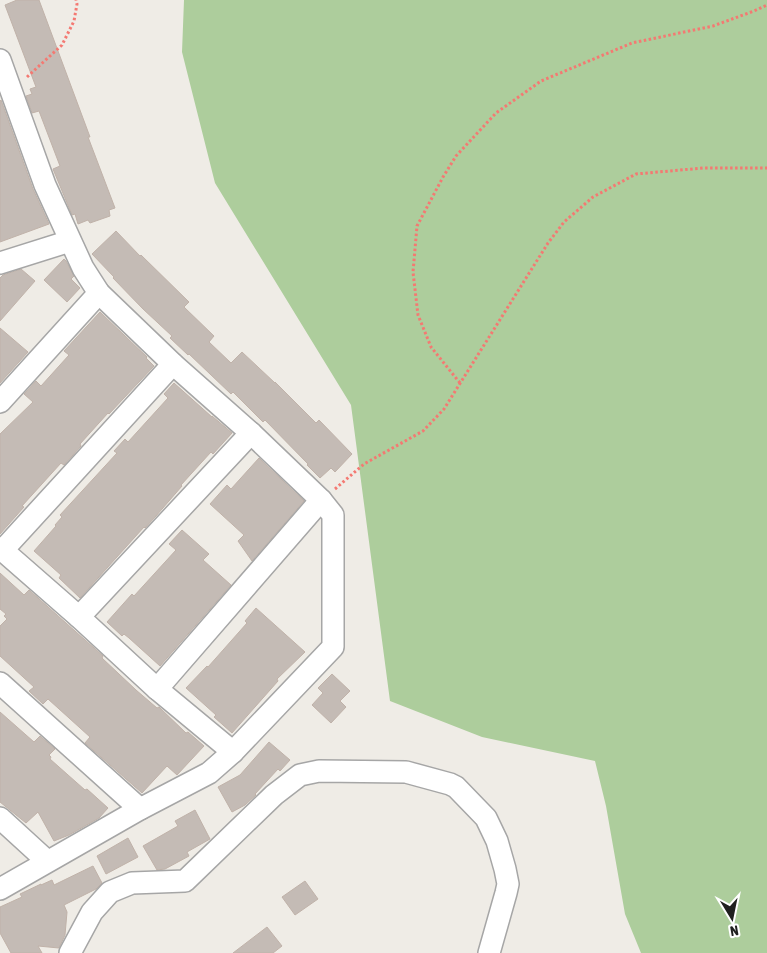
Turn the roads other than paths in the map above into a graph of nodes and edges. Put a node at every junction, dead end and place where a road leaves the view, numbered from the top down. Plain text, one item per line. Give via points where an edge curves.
1 (0, 60) edge
2 (70, 241) junction
3 (0, 264) edge
4 (100, 294) junction
5 (173, 364) junction
6 (0, 402) edge
7 (250, 433) junction
8 (321, 500) junction
9 (1, 549) edge
10 (79, 617) junction
11 (0, 683) edge
12 (156, 689) junction
13 (233, 752) junction
14 (140, 809) junction
15 (0, 818) edge
16 (47, 861) junction
17 (0, 889) edge
18 (70, 953) edge
19 (489, 953) edge

1 - 2 street via 45,185
2 - 3 street
2 - 4 street
4 - 5 street
4 - 6 street
5 - 7 street
5 - 9 street
7 - 8 street
7 - 10 street
8 - 12 street
8 - 13 street via 333,515 333,647
9 - 10 street
10 - 12 street
11 - 14 street
12 - 13 street
13 - 14 street via 209,773
14 - 16 street
15 - 16 street
16 - 17 street
18 - 19 street via 92,912 110,892 132,883 185,881 274,795 300,775 319,771 406,772 450,784 486,818 497,841 508,884

